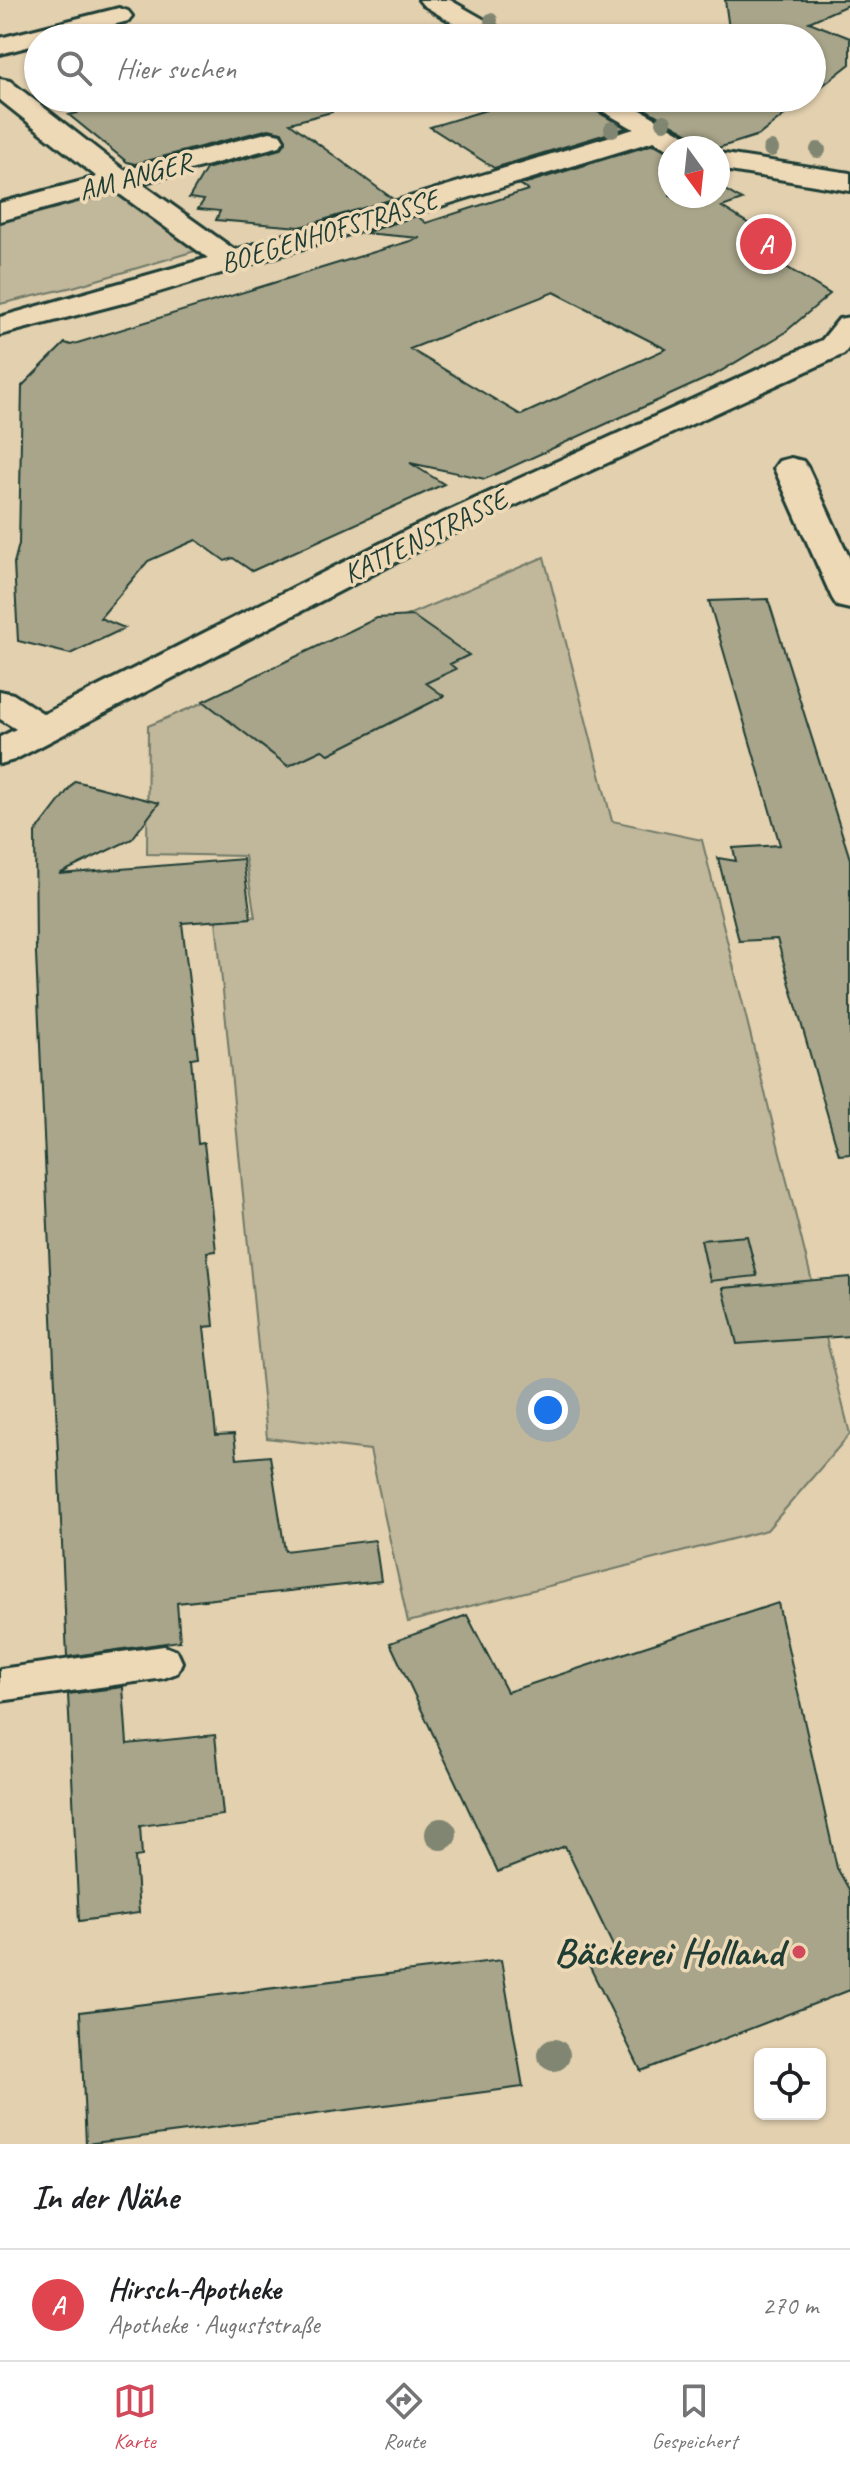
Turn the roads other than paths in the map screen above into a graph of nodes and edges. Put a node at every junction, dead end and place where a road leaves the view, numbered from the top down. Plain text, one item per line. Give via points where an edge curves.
1 (432, 0) edge
2 (119, 16) dead end
3 (87, 24) edge
4 (473, 24) edge
5 (24, 40) edge
6 (0, 46) edge
7 (0, 87) edge
8 (24, 106) edge
9 (32, 112) edge
10 (624, 112) edge
11 (656, 131) junction
12 (665, 136) edge
13 (270, 140) dead end
14 (730, 163) edge
15 (120, 181) junction
16 (850, 182) edge
17 (0, 212) edge
18 (231, 261) junction
19 (0, 326) edge
20 (850, 326) edge
21 (791, 468) dead end
22 (850, 598) edge
23 (0, 702) edge
24 (43, 730) junction
25 (0, 752) edge
26 (164, 1662) dead end
27 (0, 1685) edge

1 - 4 street
2 - 3 street
5 - 6 street
7 - 8 street
9 - 15 street
10 - 11 street
11 - 12 street
11 - 18 street, BOEGENHOFSTRASSE
13 - 15 street, AM ANGER
14 - 16 street
15 - 17 street, AM ANGER
15 - 18 street
18 - 19 street, BOEGENHOFSTRASSE
20 - 24 street, KATTENSTRASSE via 833,347 421,536
21 - 22 street
23 - 24 street
24 - 25 street, KATTENSTRASSE
26 - 27 lane

